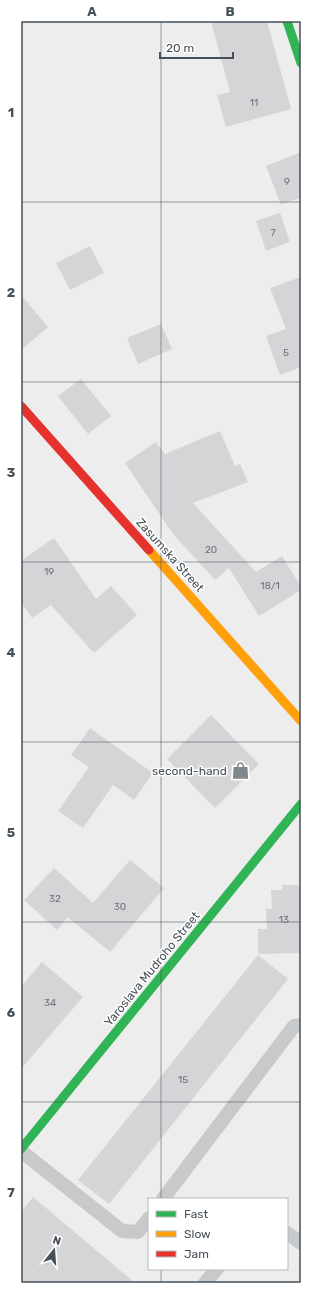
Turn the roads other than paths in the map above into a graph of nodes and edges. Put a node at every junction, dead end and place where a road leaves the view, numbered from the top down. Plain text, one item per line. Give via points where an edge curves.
1 (287, 21) edge
2 (301, 63) edge
3 (21, 406) edge
4 (301, 721) edge
5 (301, 804) edge
6 (301, 1025) edge
7 (21, 1150) edge
8 (164, 1198) edge
9 (148, 1219) edge
10 (288, 1234) edge
11 (301, 1243) edge
12 (216, 1270) edge
13 (206, 1283) edge

1 - 2 street
3 - 4 street, Zasumska Street
5 - 7 street, Yaroslava Mudroho Street
6 - 8 lane via 294,1026
7 - 9 lane via 122,1230 138,1232
10 - 11 lane
12 - 13 lane

